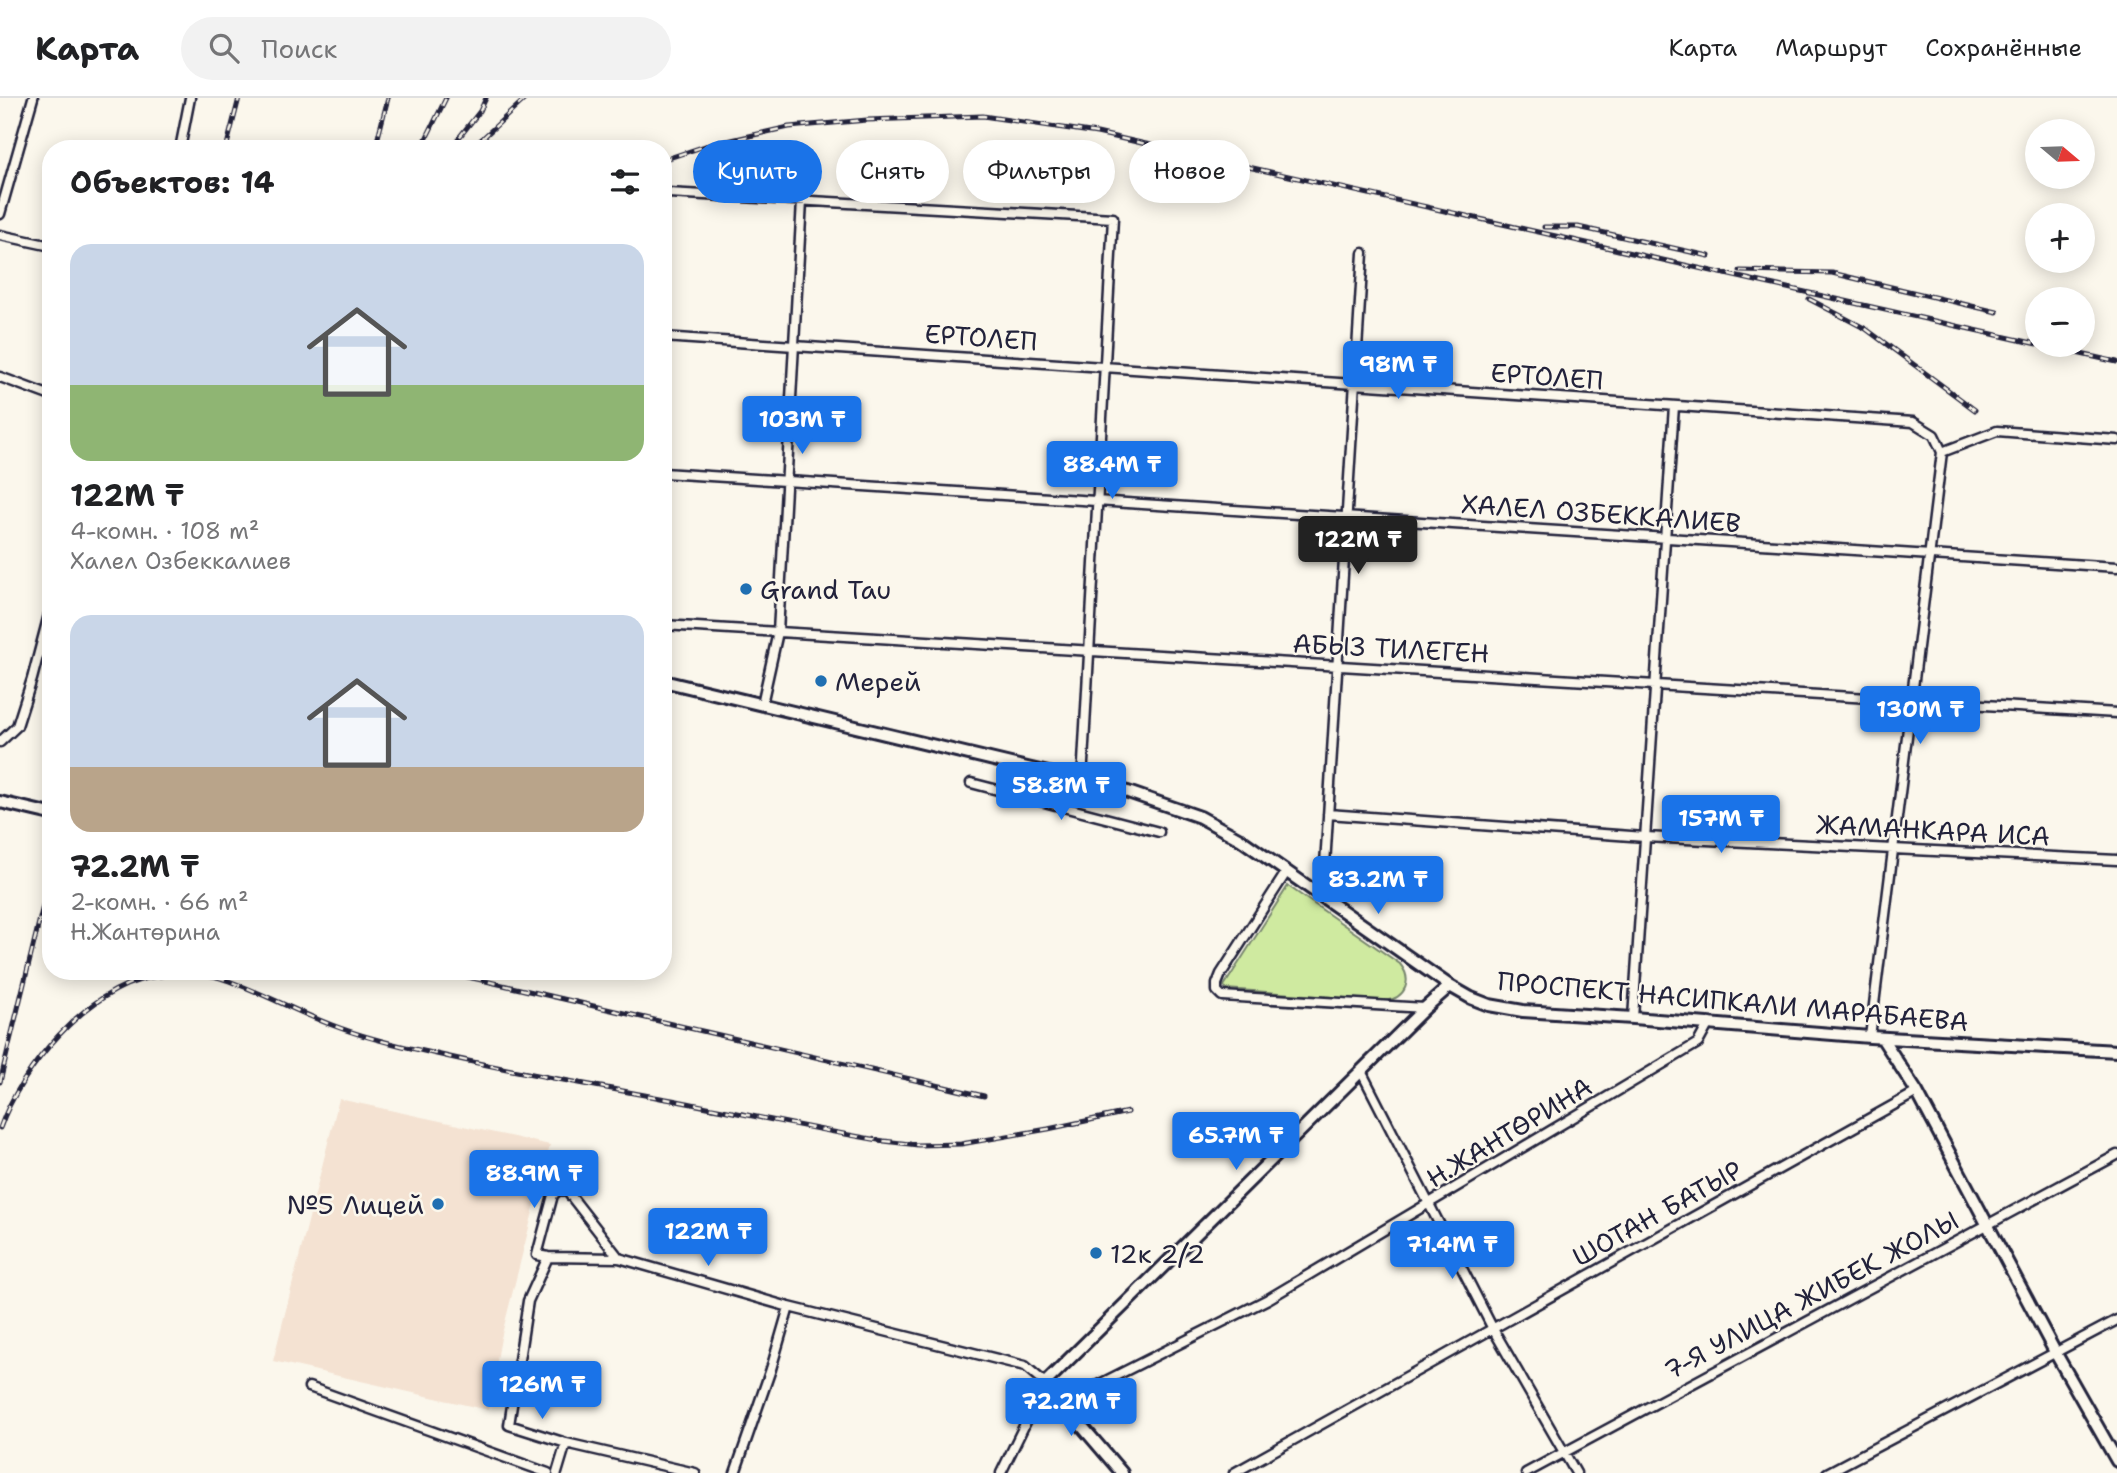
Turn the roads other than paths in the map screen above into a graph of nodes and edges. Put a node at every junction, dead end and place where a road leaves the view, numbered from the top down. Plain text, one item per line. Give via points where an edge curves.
1 (33, 98) edge
2 (190, 98) edge
3 (182, 140) edge
4 (672, 193) edge
5 (693, 195) edge
6 (822, 202) edge
7 (802, 203) edge
8 (0, 214) edge
9 (0, 234) edge
10 (42, 244) edge
11 (1363, 253) dead end
12 (672, 338) edge
13 (794, 346) junction
14 (1105, 367) junction
15 (0, 377) edge
16 (1356, 384) junction
17 (42, 393) edge
18 (1674, 406) junction
19 (2117, 440) edge
20 (1942, 452) junction
21 (672, 474) edge
22 (786, 481) junction
23 (1098, 501) junction
24 (1347, 517) junction
25 (1665, 538) junction
26 (1930, 555) junction
27 (2117, 567) edge
28 (672, 626) edge
29 (778, 632) junction
30 (42, 641) edge
31 (1089, 651) junction
32 (1337, 666) junction
33 (672, 683) edge
34 (1656, 685) junction
35 (1912, 701) junction
36 (762, 704) junction
37 (2117, 713) edge
38 (0, 742) edge
39 (1082, 781) junction
40 (971, 783) dead end
41 (0, 802) edge
42 (42, 812) edge
43 (1328, 814) junction
44 (1159, 832) dead end
45 (1645, 837) junction
46 (1893, 849) junction
47 (2117, 860) edge
48 (1287, 871) junction
49 (1323, 897) junction
50 (1450, 986) junction
51 (1425, 1008) junction
52 (1633, 1018) junction
53 (1709, 1023) junction
54 (1870, 1037) junction
55 (1882, 1038) junction
56 (2117, 1051) edge
57 (1361, 1071) junction
58 (1917, 1092) junction
59 (2117, 1154) edge
60 (1430, 1204) junction
61 (1988, 1223) junction
62 (548, 1257) junction
63 (619, 1258) junction
64 (789, 1307) junction
65 (2117, 1320) edge
66 (1493, 1329) junction
67 (2055, 1352) junction
68 (1045, 1383) junction
69 (309, 1387) dead end
70 (1062, 1403) junction
71 (566, 1443) junction
72 (1563, 1453) junction
73 (2117, 1461) edge
74 (548, 1473) edge
75 (556, 1473) edge
76 (695, 1473) edge
77 (735, 1473) edge
78 (1001, 1473) edge
79 (1122, 1473) edge
80 (1234, 1473) edge
81 (1526, 1473) edge
82 (1576, 1473) edge
83 (1827, 1473) edge

1 - 8 street
2 - 3 street
4 - 5 street
6 - 14 street via 1114,218
7 - 13 street
9 - 10 street
11 - 16 street
12 - 13 street, ЕРТОЛЕП
13 - 14 street, ЕРТОЛЕП
13 - 22 street
14 - 16 street, ЕРТОЛЕП
14 - 23 street
15 - 17 street
16 - 18 street, ЕРТОЛЕП
16 - 24 street
18 - 20 street, ЕРТОЛЕП via 1913,422 1934,435
18 - 25 street
19 - 20 street via 1997,431
20 - 26 street
21 - 22 street, ХАЛЕЛ ОЗБЕККАЛИЕВ
22 - 23 street, ХАЛЕЛ ОЗБЕККАЛИЕВ
22 - 29 street
23 - 24 street, ХАЛЕЛ ОЗБЕККАЛИЕВ
23 - 31 street
24 - 25 street, ХАЛЕЛ ОЗБЕККАЛИЕВ
24 - 32 street
25 - 26 street, ХАЛЕЛ ОЗБЕККАЛИЕВ
25 - 34 street
26 - 27 street, ХАЛЕЛ ОЗБЕККАЛИЕВ
26 - 35 street
28 - 29 street, АБЫЗ ТИЛЕГЕН
29 - 31 street, АБЫЗ ТИЛЕГЕН
29 - 36 street
30 - 38 street via 17,726
31 - 32 street, АБЫЗ ТИЛЕГЕН
31 - 39 street
32 - 34 street, АБЫЗ ТИЛЕГЕН
32 - 43 street
33 - 36 main road, ПРОСПЕКТ НАСИПКАЛИ МАРАБАЕВА
34 - 35 street, АБЫЗ ТИЛЕГЕН
34 - 45 street
35 - 37 street, АБЫЗ ТИЛЕГЕН
35 - 46 street
36 - 39 main road, ПРОСПЕКТ НАСИПКАЛИ МАРАБАЕВА
39 - 48 main road, ПРОСПЕКТ НАСИПКАЛИ МАРАБАЕВА via 1200,817
40 - 44 street
41 - 42 main road
43 - 45 street, ЖАМАНКАРА ИСА
43 - 49 street
45 - 46 street, ЖАМАНКАРА ИСА
45 - 52 street
46 - 47 street, ЖАМАНКАРА ИСА
46 - 54 street
48 - 49 main road, ПРОСПЕКТ НАСИПКАЛИ МАРАБАЕВА
48 - 51 street via 1221,974 1217,991 1222,996
49 - 50 main road, ПРОСПЕКТ НАСИПКАЛИ МАРАБАЕВА
50 - 51 main road
50 - 52 main road, ПРОСПЕКТ НАСИПКАЛИ МАРАБАЕВА via 1506,1009
51 - 57 main road
52 - 53 main road, ПРОСПЕКТ НАСИПКАЛИ МАРАБАЕВА
53 - 54 main road, ПРОСПЕКТ НАСИПКАЛИ МАРАБАЕВА
53 - 60 street, Н.ЖАНТӨРИНА via 1698,1043
54 - 55 main road, ПРОСПЕКТ НАСИПКАЛИ МАРАБАЕВА
55 - 56 main road, ПРОСПЕКТ НАСИПКАЛИ МАРАБАЕВА
55 - 58 main road
57 - 60 street
57 - 68 main road
58 - 61 main road
58 - 66 street, ШОТАН БАТЫР
59 - 61 street, 7-Я УЛИЦА ЖИБЕК ЖОЛЫ
60 - 66 street
60 - 70 street, Н.ЖАНТӨРИНА via 1268,1298
61 - 67 main road
61 - 72 street, 7-Я УЛИЦА ЖИБЕК ЖОЛЫ
62 - 63 street
62 - 63 street via 537,1255 553,1195 559,1190 567,1191
62 - 71 street via 528,1301 509,1425
63 - 64 street
64 - 68 street via 1025,1366
64 - 77 street
65 - 67 street
66 - 72 street
66 - 80 street, ШОТАН БАТЫР
67 - 73 main road
67 - 83 street
68 - 70 main road
68 - 78 street
69 - 74 street
70 - 79 main road
71 - 75 street
71 - 76 street
72 - 81 street, 7-Я УЛИЦА ЖИБЕК ЖОЛЫ
72 - 82 street

